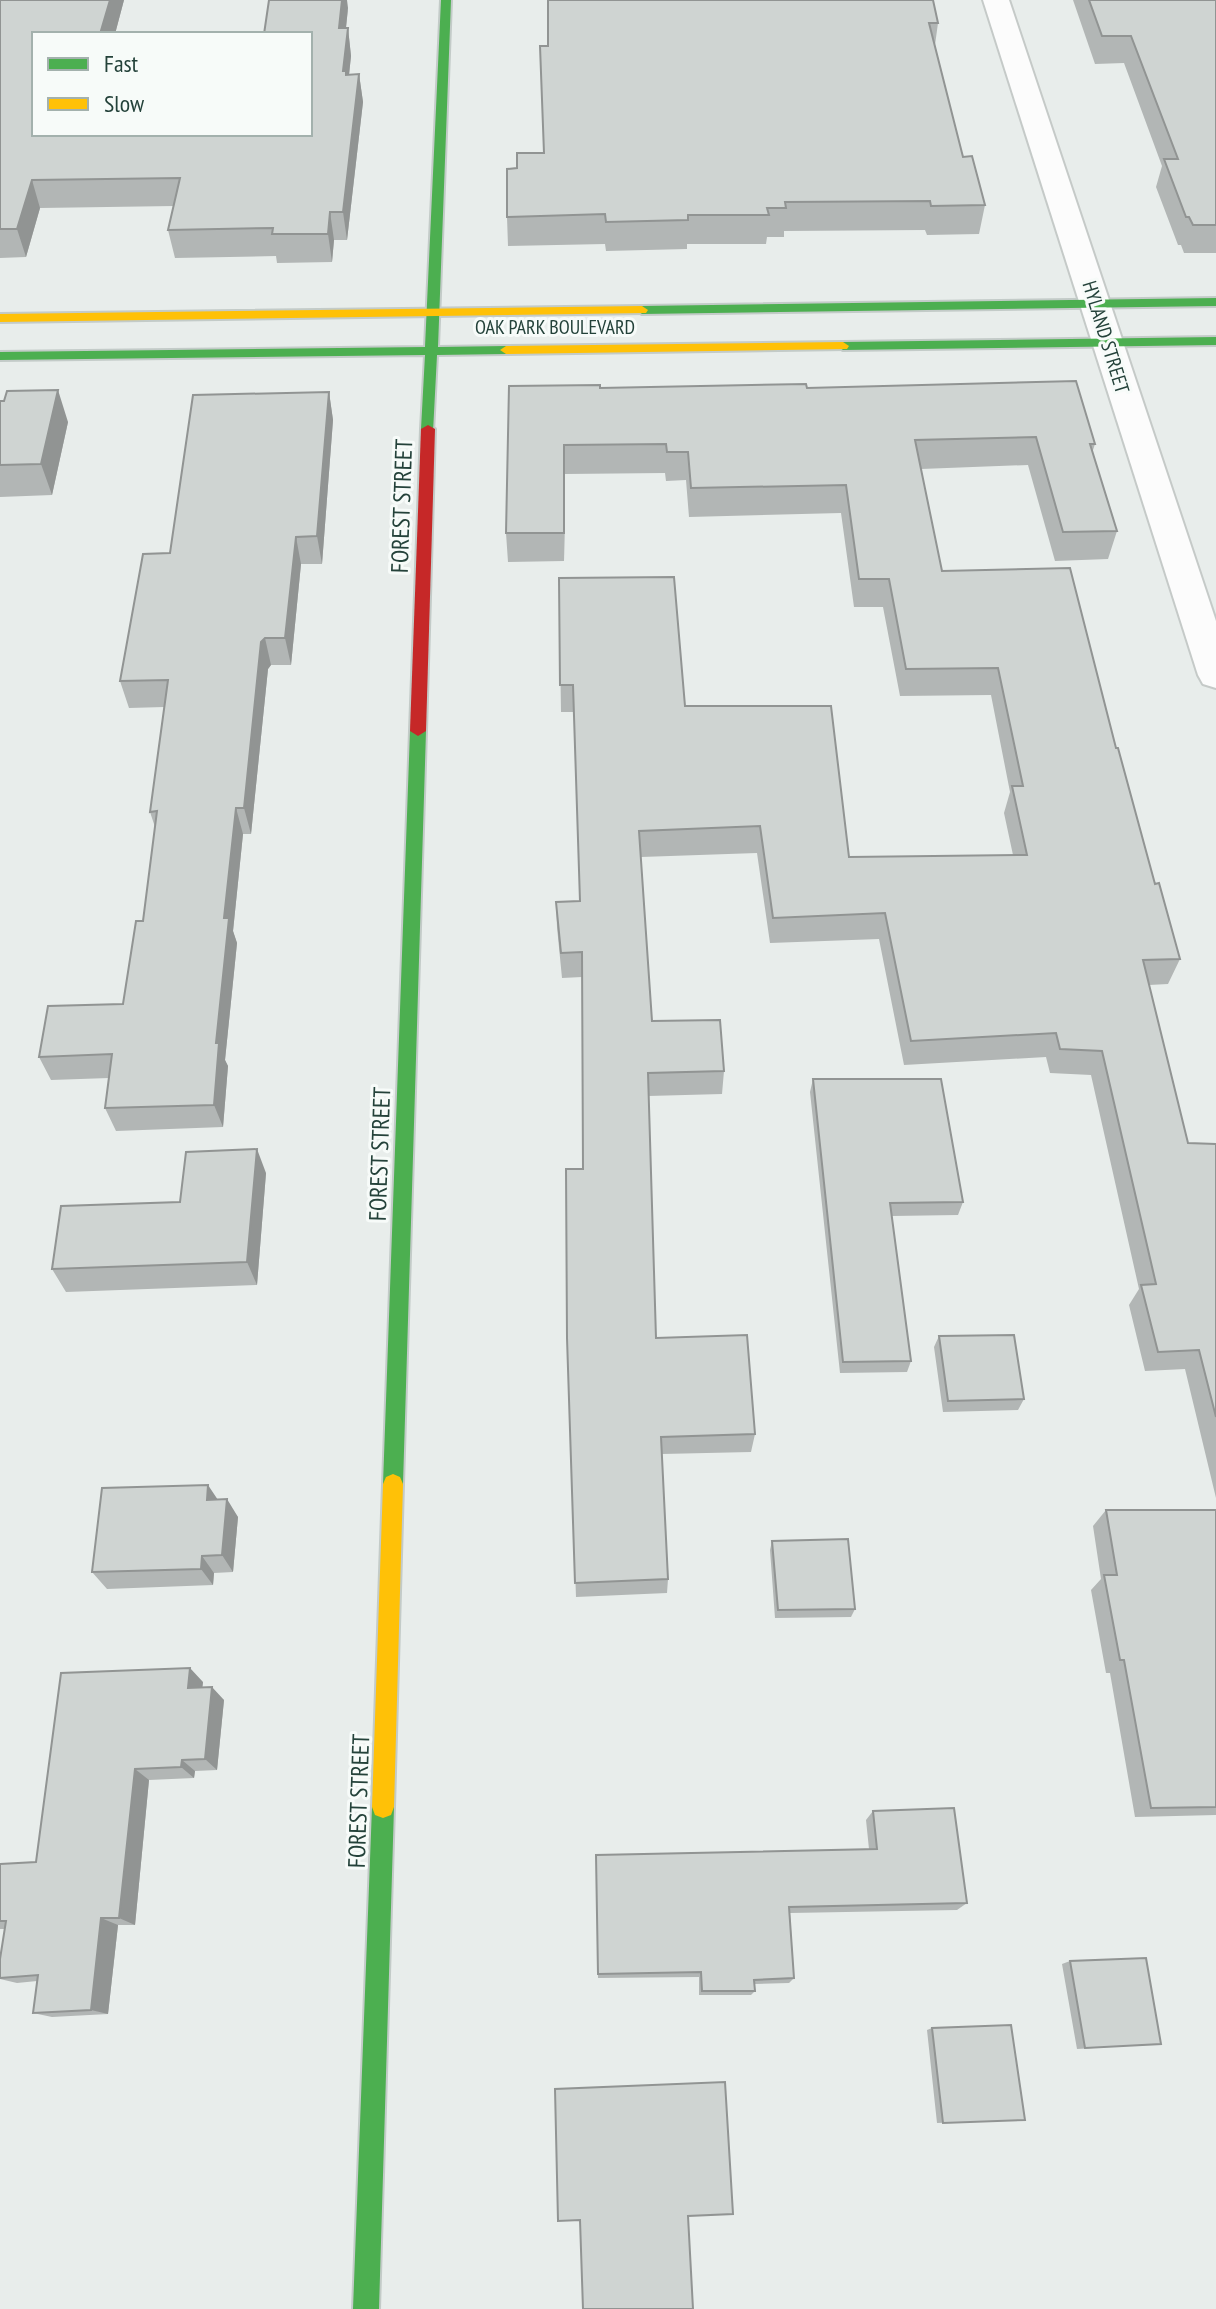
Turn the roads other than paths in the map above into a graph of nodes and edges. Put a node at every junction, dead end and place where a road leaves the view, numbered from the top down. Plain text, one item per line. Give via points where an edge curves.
1 (446, 0) edge
2 (996, 0) edge
3 (1216, 302) edge
4 (1096, 303) junction
5 (433, 312) junction
6 (0, 318) edge
7 (1216, 341) edge
8 (1110, 342) junction
9 (431, 350) junction
10 (0, 356) edge
11 (1216, 675) edge
12 (366, 2309) edge

1 - 5 street, FOREST STREET
2 - 4 street, HYLAND STREET
3 - 4 street, OAK PARK BOULEVARD
4 - 5 street, OAK PARK BOULEVARD
4 - 8 street, HYLAND STREET
5 - 6 street, OAK PARK BOULEVARD
5 - 9 street, FOREST STREET
7 - 8 street, OAK PARK BOULEVARD
8 - 9 street, OAK PARK BOULEVARD
8 - 11 street, HYLAND STREET
9 - 10 street, OAK PARK BOULEVARD
9 - 12 street, FOREST STREET

